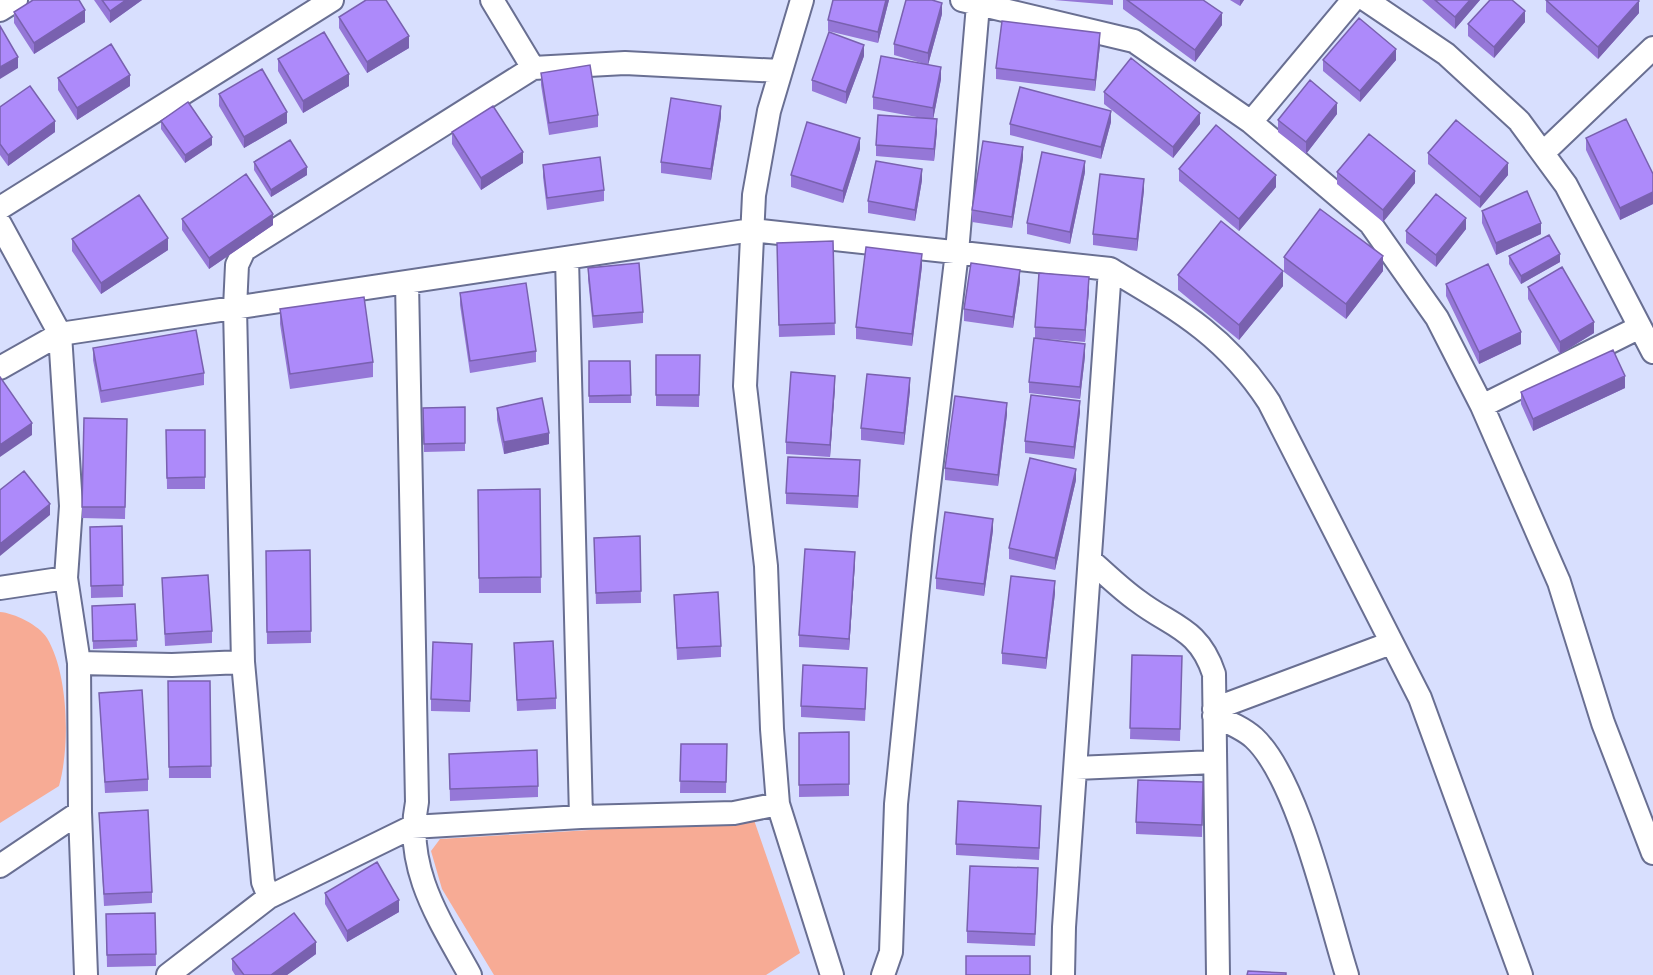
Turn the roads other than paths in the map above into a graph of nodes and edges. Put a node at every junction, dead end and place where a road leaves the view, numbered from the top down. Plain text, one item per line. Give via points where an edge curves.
1 (16, 0) edge
2 (332, 0) edge
3 (492, 0) edge
4 (802, 0) edge
5 (1353, 0) edge
6 (1366, 0) edge
7 (970, 3) edge
8 (0, 9) edge
9 (1653, 48) edge
10 (533, 68) junction
11 (780, 71) junction
12 (1251, 122) junction
13 (1543, 153) junction
14 (0, 208) edge
15 (0, 224) edge
16 (752, 230) junction
17 (957, 252) junction
18 (567, 258) junction
19 (1110, 269) junction
20 (407, 282) junction
21 (235, 308) junction
22 (1640, 327) junction
23 (60, 334) junction
24 (1653, 352) edge
25 (0, 368) edge
26 (1482, 406) junction
27 (1091, 561) junction
28 (66, 578) junction
29 (0, 588) edge
30 (1391, 643) junction
31 (243, 662) junction
32 (79, 663) junction
33 (1214, 713) junction
34 (1215, 762) junction
35 (1076, 768) junction
36 (778, 804) junction
37 (80, 812) junction
38 (581, 817) junction
39 (412, 827) junction
40 (1653, 854) edge
41 (0, 866) edge
42 (269, 897) junction
43 (825, 972) edge
44 (86, 975) edge
45 (168, 975) edge
46 (470, 975) edge
47 (883, 975) edge
48 (1063, 975) edge
49 (1218, 975) edge
50 (1347, 975) edge
51 (1521, 975) edge

1 - 8 street
2 - 14 street
3 - 10 street
4 - 11 street
5 - 12 street
6 - 13 street via 1446,54 1519,121
7 - 12 street via 1134,41
7 - 17 street
9 - 13 street
10 - 11 street via 625,63
10 - 21 street via 244,250 237,265
11 - 16 street via 768,111
12 - 26 street via 1370,223 1437,318
13 - 22 street via 1566,185
15 - 23 street
16 - 17 street
16 - 18 street
16 - 36 street via 745,386 766,566
17 - 19 street
17 - 47 street via 896,804 891,952
18 - 20 street
18 - 38 street
19 - 27 street
19 - 30 street via 1210,333 1257,384
20 - 21 street
20 - 39 street via 417,802
21 - 23 street
21 - 31 street
22 - 24 street
22 - 26 street
23 - 25 street
23 - 28 street via 71,506
26 - 40 street via 1559,582 1603,723
27 - 33 street via 1139,602 1195,638 1214,674
27 - 35 street
28 - 29 street
28 - 32 street
30 - 33 street
30 - 51 street via 1420,698
31 - 32 street
31 - 42 street via 263,882
32 - 37 street
33 - 34 street
33 - 50 street via 1254,737 1268,754 1295,807
34 - 35 street
34 - 49 street
35 - 48 street
36 - 38 street via 734,813
36 - 43 street
37 - 41 street
37 - 44 street
38 - 39 street
39 - 42 street
39 - 46 street via 414,850 430,901
42 - 45 street

